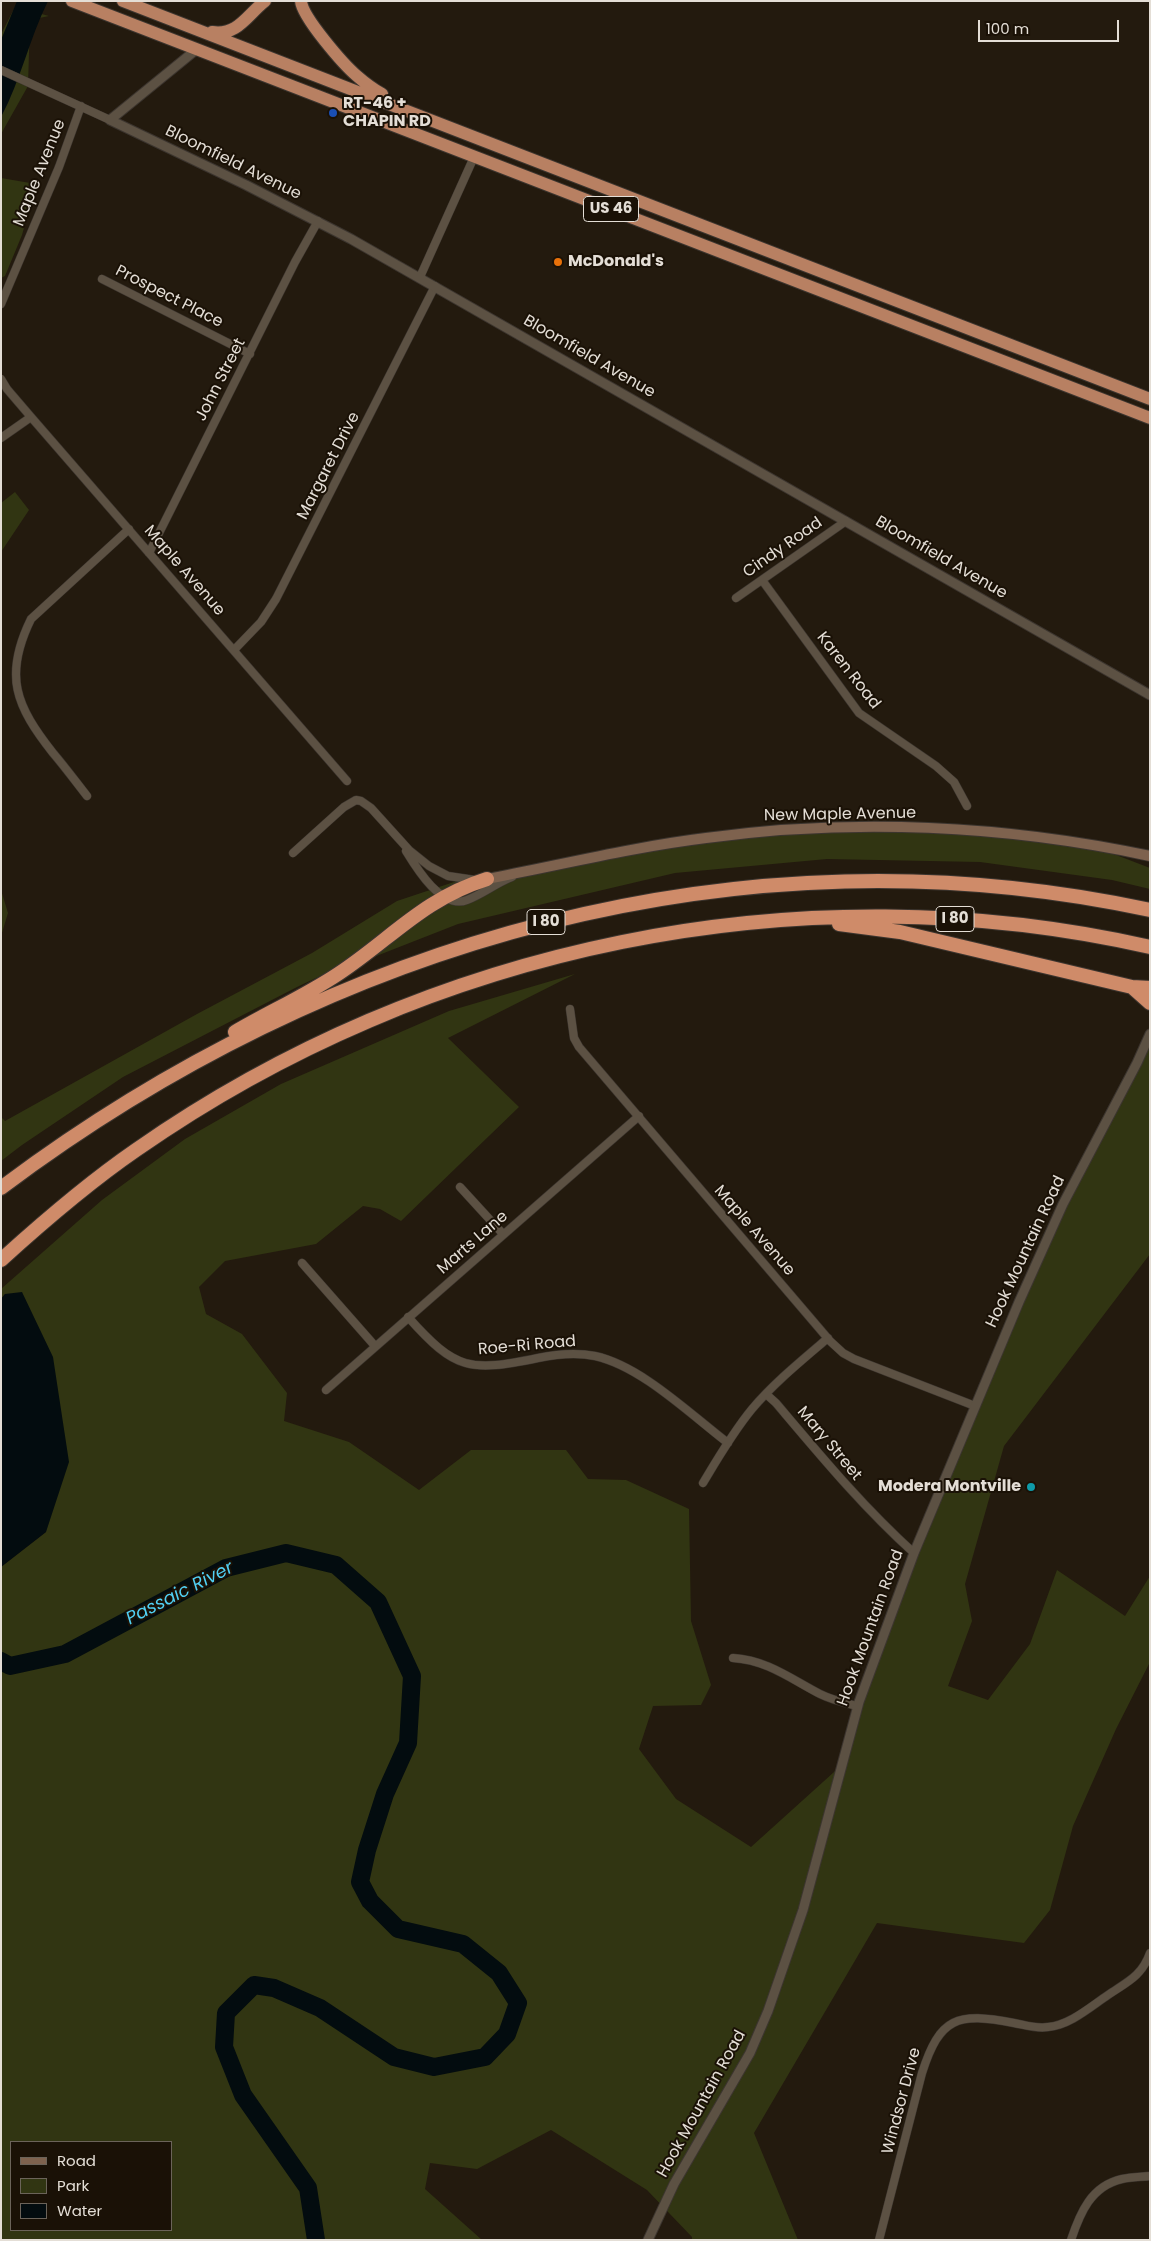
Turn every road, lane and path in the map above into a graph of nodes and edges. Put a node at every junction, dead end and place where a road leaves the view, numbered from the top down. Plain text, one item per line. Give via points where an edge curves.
1 (72, 1) edge
2 (123, 1) edge
3 (266, 1) edge
4 (301, 1) edge
5 (199, 30) junction
6 (197, 49) junction
7 (1, 70) edge
8 (81, 106) junction
9 (422, 116) junction
10 (110, 120) junction
11 (474, 157) junction
12 (318, 221) junction
13 (420, 277) junction
14 (102, 279) dead end
15 (434, 286) junction
16 (1, 304) edge
17 (250, 354) junction
18 (1, 379) edge
19 (1150, 399) edge
20 (31, 417) junction
21 (1150, 418) edge
22 (1, 438) edge
23 (846, 521) junction
24 (128, 529) junction
25 (149, 553) junction
26 (762, 580) junction
27 (736, 598) dead end
28 (234, 650) junction
29 (1150, 696) edge
30 (347, 781) dead end
31 (87, 796) dead end
32 (967, 806) dead end
33 (400, 840) junction
34 (293, 853) dead end
35 (1150, 856) edge
36 (532, 870) junction
37 (487, 879) junction
38 (442, 897) junction
39 (1150, 910) edge
40 (758, 921) junction
41 (1150, 947) edge
42 (1132, 987) junction
43 (1150, 988) edge
44 (1150, 1003) edge
45 (570, 1009) dead end
46 (1150, 1034) edge
47 (142, 1093) junction
48 (639, 1116) junction
49 (460, 1187) dead end
50 (1, 1188) edge
51 (503, 1234) junction
52 (1, 1260) edge
53 (302, 1263) dead end
54 (408, 1318) junction
55 (828, 1338) junction
56 (375, 1346) junction
57 (326, 1390) dead end
58 (766, 1394) junction
59 (975, 1406) junction
60 (728, 1443) junction
61 (703, 1483) dead end
62 (914, 1553) junction
63 (733, 1658) dead end
64 (858, 1706) junction
65 (1150, 1953) edge
66 (1148, 1965) edge
67 (1150, 2176) edge
68 (648, 2240) edge
69 (879, 2240) edge
70 (1071, 2240) edge

1 - 6 highway, US 46
2 - 5 highway, US 46
3 - 5 highway via 229,32
4 - 9 highway via 306,15 355,75 369,87
5 - 9 highway, US 46
6 - 10 street
6 - 11 highway, US 46
7 - 8 street, Bloomfield Avenue
8 - 10 street, Bloomfield Avenue
8 - 16 street, Maple Avenue
9 - 19 highway, US 46
10 - 12 street, Bloomfield Avenue
11 - 13 street
11 - 21 highway, US 46
12 - 13 street, Bloomfield Avenue
12 - 17 street, John Street
13 - 15 street, Bloomfield Avenue
14 - 17 street, Prospect Place
15 - 23 street, Bloomfield Avenue
15 - 28 street, Margaret Drive via 276,599 261,622
17 - 25 street, John Street
18 - 20 street, Maple Avenue
20 - 22 street
20 - 24 street, Maple Avenue
23 - 26 street, Cindy Road
23 - 29 street, Bloomfield Avenue
24 - 25 street, Maple Avenue
24 - 31 street via 32,619 16,661 17,687 30,723
25 - 28 street, Maple Avenue
26 - 27 street, Cindy Road
26 - 32 street, Karen Road via 859,713 936,766 954,782
28 - 30 street, Maple Avenue
33 - 34 street via 371,808 356,800
33 - 37 street via 418,859 439,872 468,880
33 - 38 street via 415,865
35 - 36 main road, New Maple Avenue via 1059,839 976,831 808,829 706,838 594,856
36 - 37 main road, New Maple Avenue
36 - 38 street, New Maple Avenue via 467,900 454,903
37 - 38 highway
38 - 47 highway via 337,975 234,1033
39 - 47 highway, I 80 via 1033,890 899,881 790,883 647,900 532,925 402,967 301,1009
40 - 41 highway, I 80 via 863,916 969,920 1037,927
40 - 42 highway via 832,924 900,932
40 - 52 highway, I 80 via 654,935 550,958 448,988 350,1028 254,1076 165,1130 79,1193
42 - 43 highway
42 - 44 highway
45 - 48 street, Maple Avenue via 574,1038 579,1047
46 - 59 street, Hook Mountain Road via 1060,1211
47 - 50 highway, I 80
48 - 51 street, Marts Lane
48 - 55 street, Maple Avenue
49 - 51 street
51 - 54 street, Marts Lane
53 - 56 street
54 - 56 street, Marts Lane
54 - 60 street, Roe-Ri Road via 444,1353 467,1364 492,1366 556,1354 593,1355 612,1360 648,1382
55 - 58 street
55 - 59 street, Maple Avenue via 854,1359
56 - 57 street, Marts Lane
58 - 60 street
58 - 62 street, Mary Street via 845,1485
59 - 62 street, Hook Mountain Road
60 - 61 street
62 - 64 street, Hook Mountain Road
63 - 64 street via 774,1668 821,1695
64 - 68 street, Hook Mountain Road via 803,1910 768,2011 750,2053 674,2184
65 - 66 street, Windsor Drive
66 - 69 street, Windsor Drive via 1062,2024 1035,2028 971,2018 951,2024 938,2034 922,2072
67 - 70 street via 1121,2179 1098,2191 1085,2205

